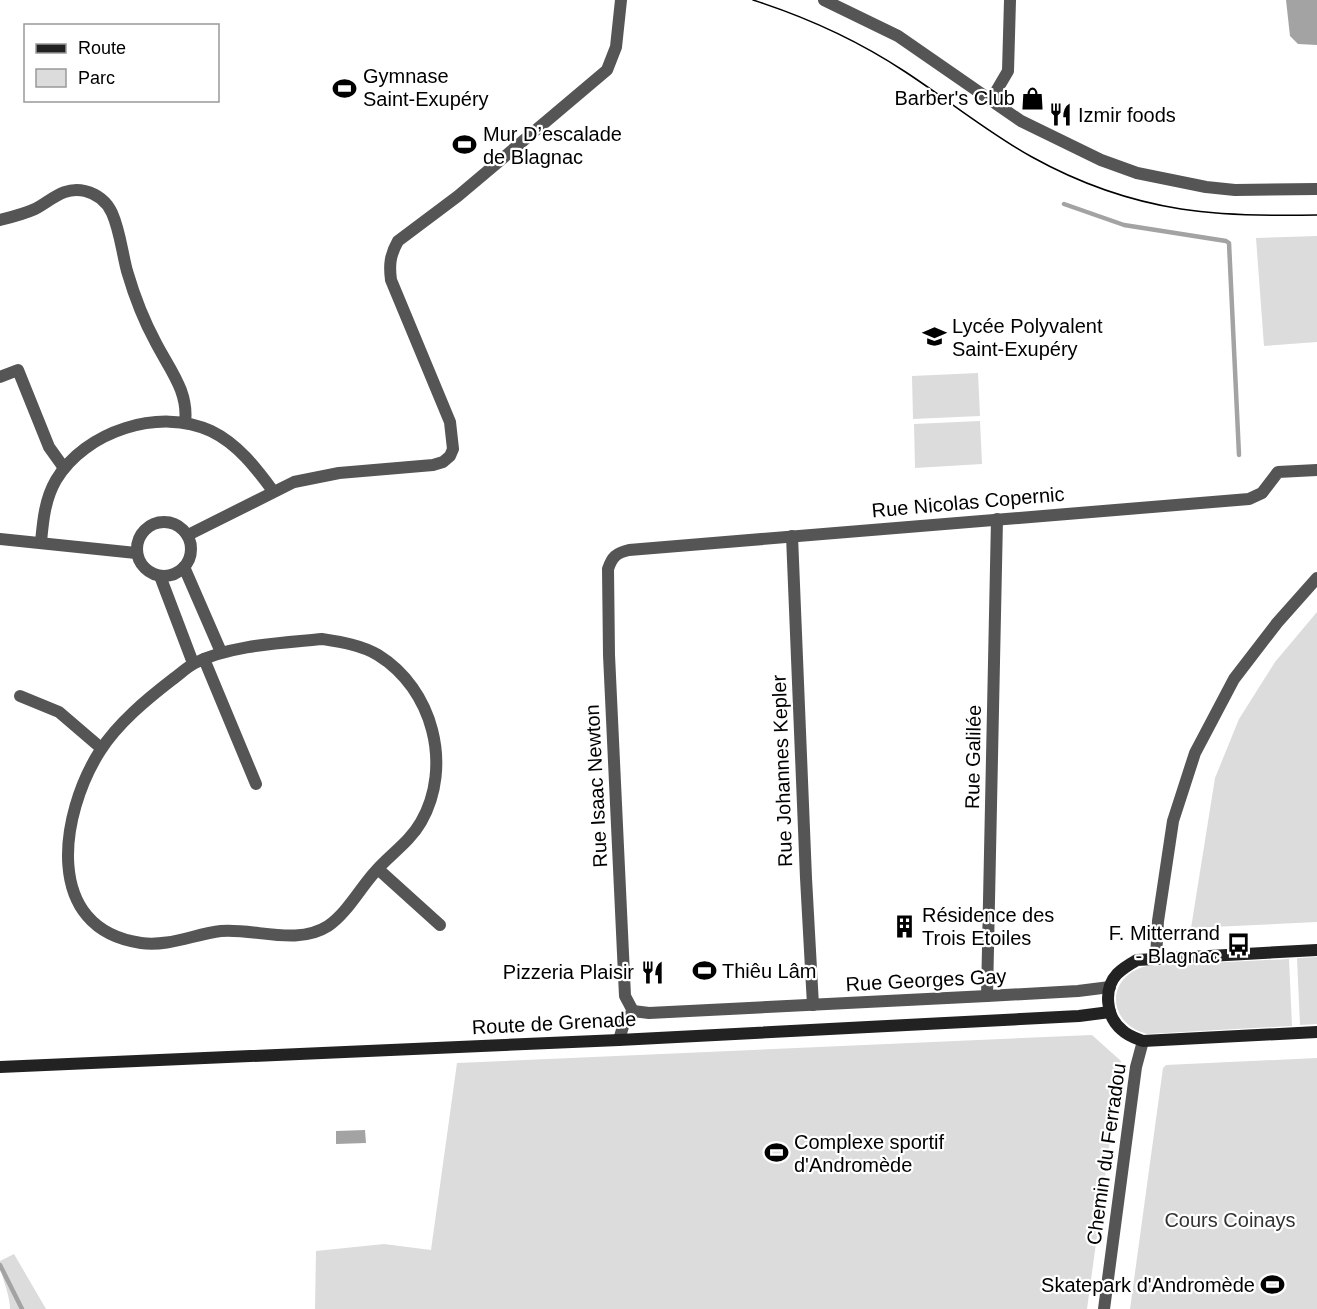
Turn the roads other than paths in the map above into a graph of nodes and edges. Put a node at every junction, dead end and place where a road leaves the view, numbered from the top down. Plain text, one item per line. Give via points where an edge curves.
1 (621, 0) edge
2 (824, 0) edge
3 (1010, 0) edge
4 (991, 100) junction
5 (1317, 189) edge
6 (0, 220) edge
7 (0, 377) edge
8 (185, 423) junction
9 (64, 468) junction
10 (1317, 470) edge
11 (273, 491) junction
12 (997, 519) junction
13 (188, 535) junction
14 (792, 536) junction
15 (0, 539) edge
16 (41, 542) junction
17 (136, 553) junction
18 (612, 558) joint
19 (184, 567) junction
20 (160, 576) junction
21 (1317, 578) edge
22 (221, 652) junction
23 (199, 661) junction
24 (20, 696) dead end
25 (101, 748) junction
26 (256, 784) dead end
27 (378, 869) junction
28 (440, 925) dead end
29 (1317, 950) edge
30 (1156, 958) junction
31 (1110, 987) junction
32 (987, 996) junction
33 (813, 1005) junction
34 (633, 1011) junction
35 (1110, 1012) junction
36 (1317, 1032) edge
37 (619, 1040) junction
38 (1143, 1041) junction
39 (0, 1067) edge
40 (1104, 1309) edge

1 - 11 street via 616,47 607,70 458,196 398,241 392,251 391,280 450,422 450,456 433,465 316,476
2 - 4 street via 898,36
3 - 4 street via 1008,71
4 - 5 street via 1055,139 1137,173 1235,190
6 - 8 street via 37,208 65,191 85,191 106,202 141,308 180,386
7 - 9 street via 18,370 49,447
8 - 9 street via 141,423 120,429
8 - 11 street via 230,442
9 - 16 street via 47,499
10 - 12 street, Rue Nicolas Copernic via 1278,472 1262,493 1249,499
11 - 13 street
12 - 14 street, Rue Nicolas Copernic
12 - 32 street, Rue Galilée
13 - 17 street via 171,522 150,525 141,532
13 - 19 street via 190,557
14 - 18 street, Rue Nicolas Copernic via 629,550
14 - 33 street, Rue Johannes Kepler
15 - 16 street
16 - 17 street
17 - 20 street via 149,572
18 - 34 street, Rue Isaac Newton via 608,569 609,655 626,996
19 - 20 street via 169,576
19 - 22 street
20 - 23 street
21 - 30 street via 1234,679 1195,753 1173,821
22 - 23 street
22 - 27 street via 322,639 377,654 413,687 434,734 433,794 413,835
23 - 25 street via 150,696
23 - 26 street
24 - 25 street via 59,712
25 - 27 street via 86,775 76,808 67,861 70,886 92,922 128,941 148,944 225,931 276,935 313,932 340,916
27 - 28 street
29 - 30 main road
30 - 31 main road via 1137,960 1125,967 1115,975
31 - 32 street, Rue Georges Gay
31 - 35 main road
32 - 33 street, Rue Georges Gay
33 - 34 street, Rue Georges Gay
34 - 37 street
35 - 37 main road, Route de Grenade
35 - 38 main road via 1123,1032
36 - 38 main road
37 - 39 main road, Route de Grenade
38 - 40 street, Chemin du Ferradou via 1136,1067

